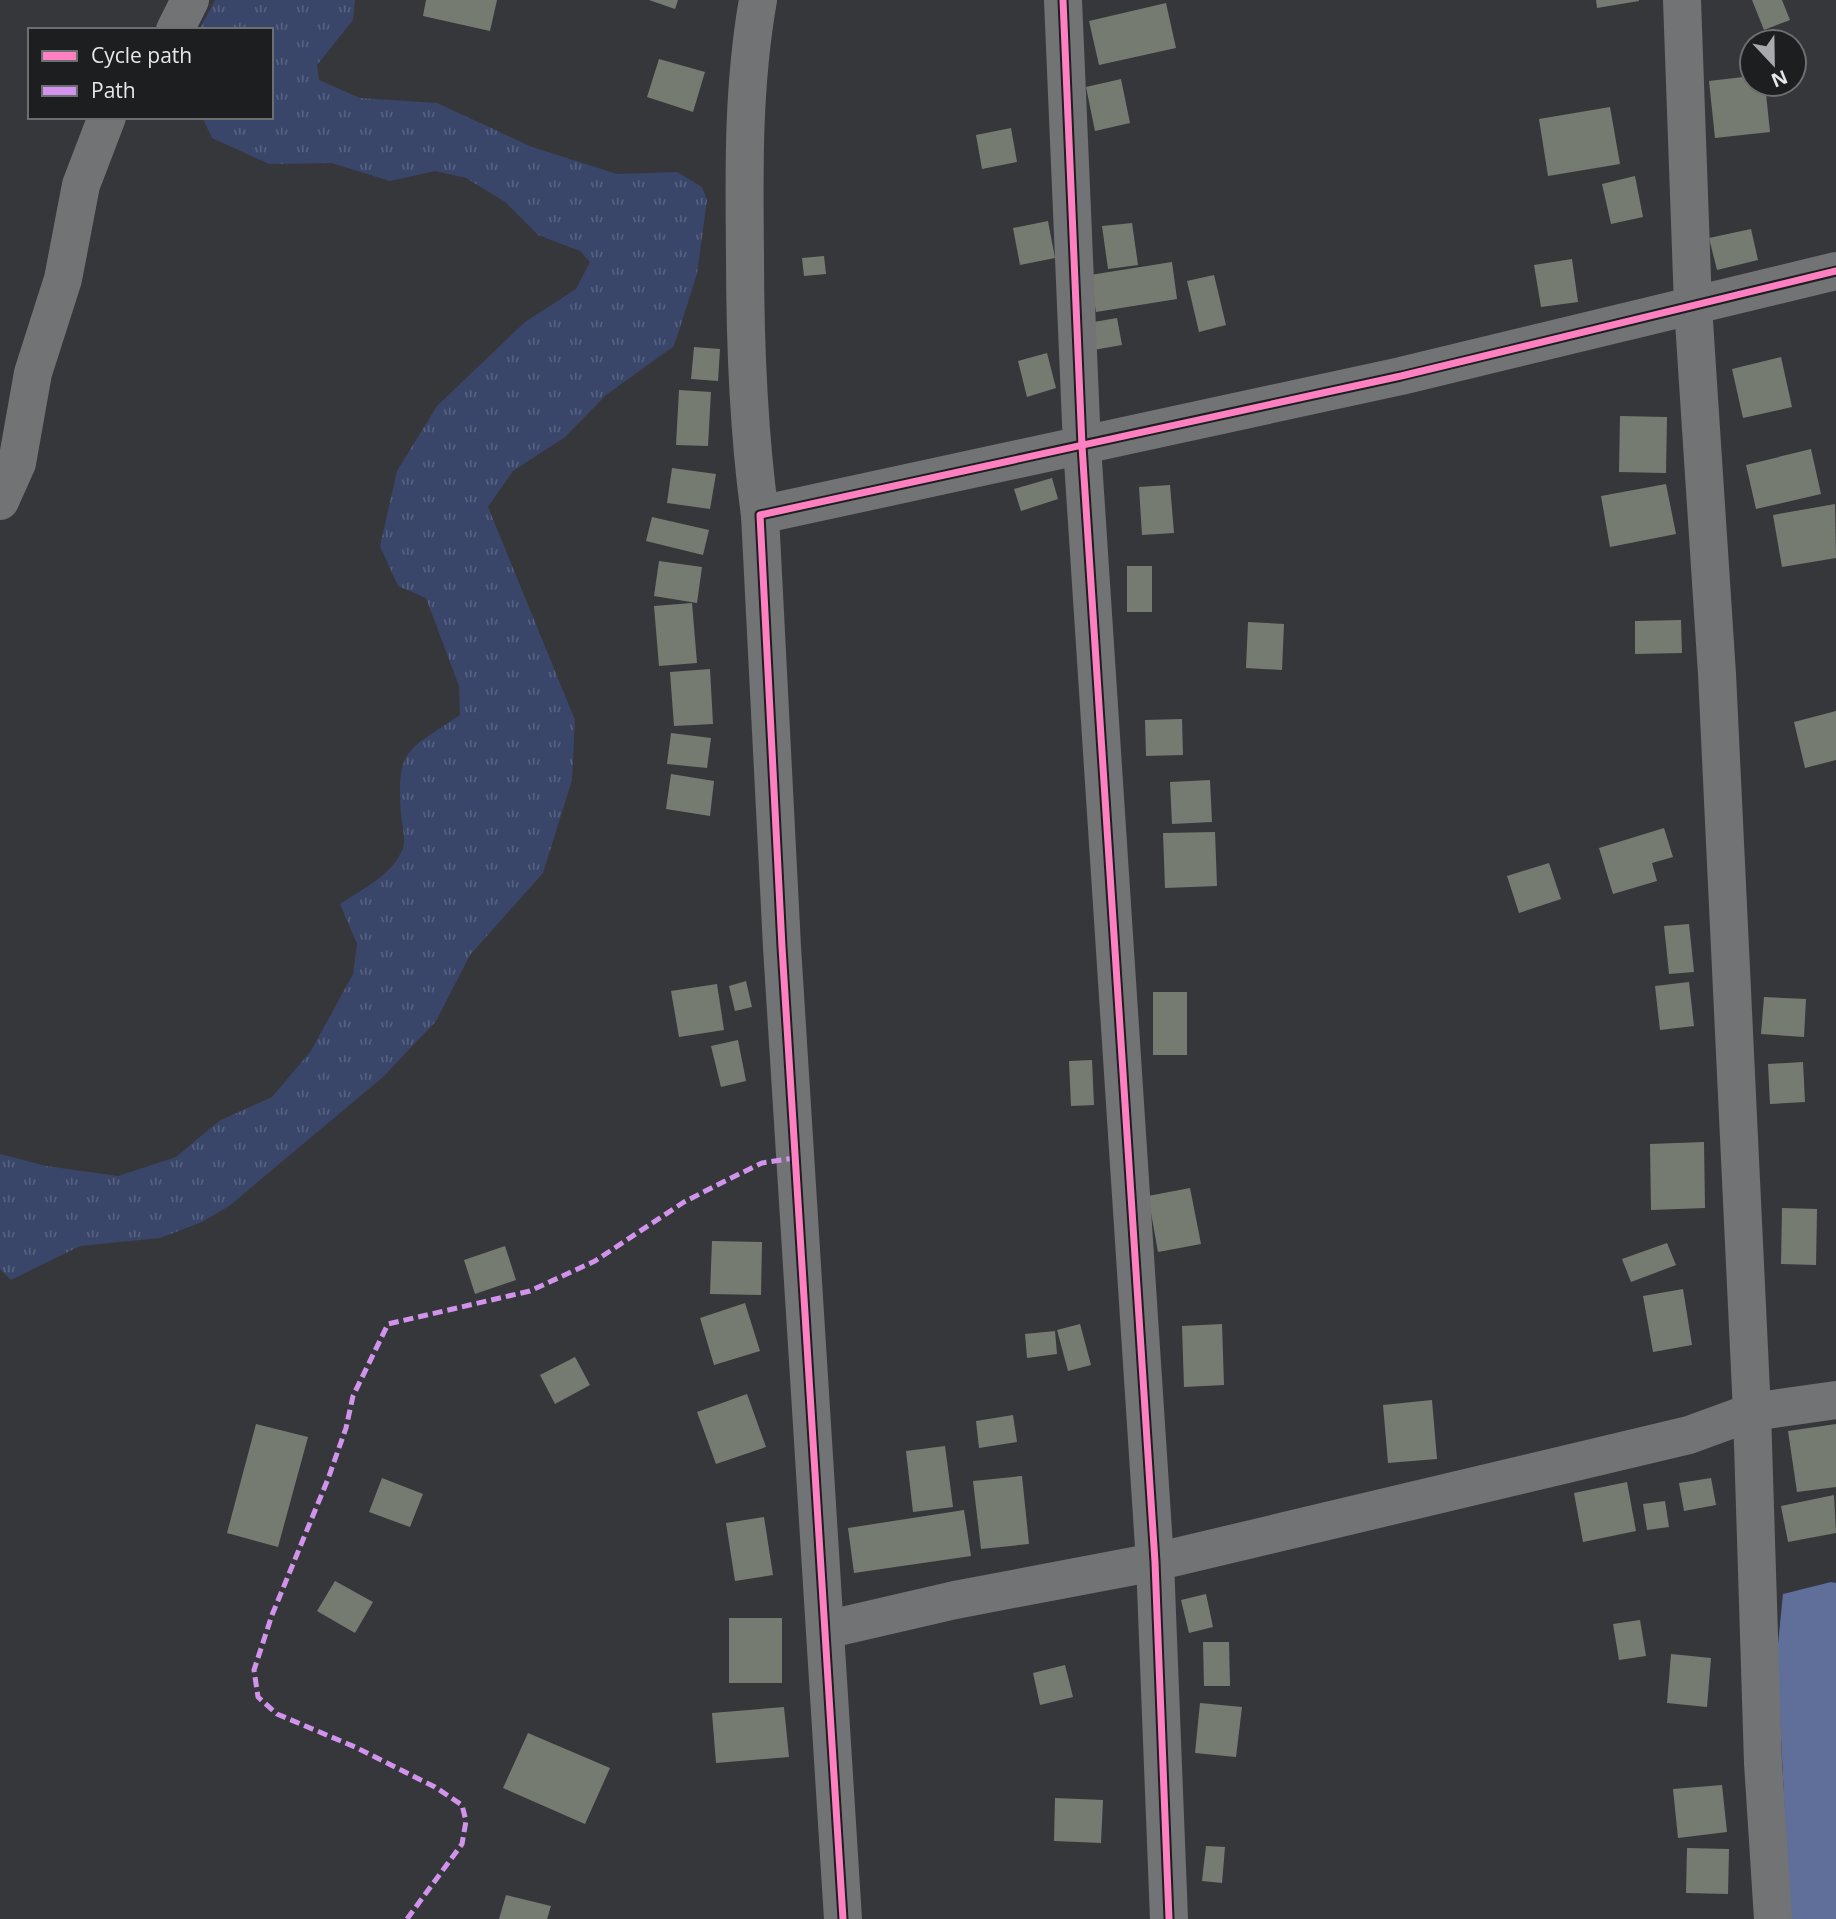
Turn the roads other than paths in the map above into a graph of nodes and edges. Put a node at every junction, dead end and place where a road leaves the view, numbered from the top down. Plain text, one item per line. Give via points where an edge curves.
1 (190, 0) edge
2 (758, 0) edge
3 (1063, 0) edge
4 (1682, 0) edge
5 (176, 28) edge
6 (106, 119) edge
7 (1836, 271) edge
8 (1693, 306) junction
9 (1082, 446) junction
10 (0, 501) edge
11 (760, 515) junction
12 (1836, 1400) edge
13 (1752, 1412) junction
14 (1155, 1562) junction
15 (825, 1630) junction
16 (843, 1919) edge
17 (1169, 1919) edge
18 (1773, 1919) edge

1 - 5 street
2 - 11 street via 743,133 744,342
3 - 9 street
4 - 8 street
6 - 10 street via 81,185 63,279 33,373 18,463
7 - 8 street
8 - 9 street via 1522,349
8 - 13 street via 1717,674
9 - 11 street
9 - 14 street
11 - 15 street
12 - 13 street
13 - 14 street via 1689,1435
13 - 18 street via 1763,1763
14 - 15 street
14 - 17 street
15 - 16 street

